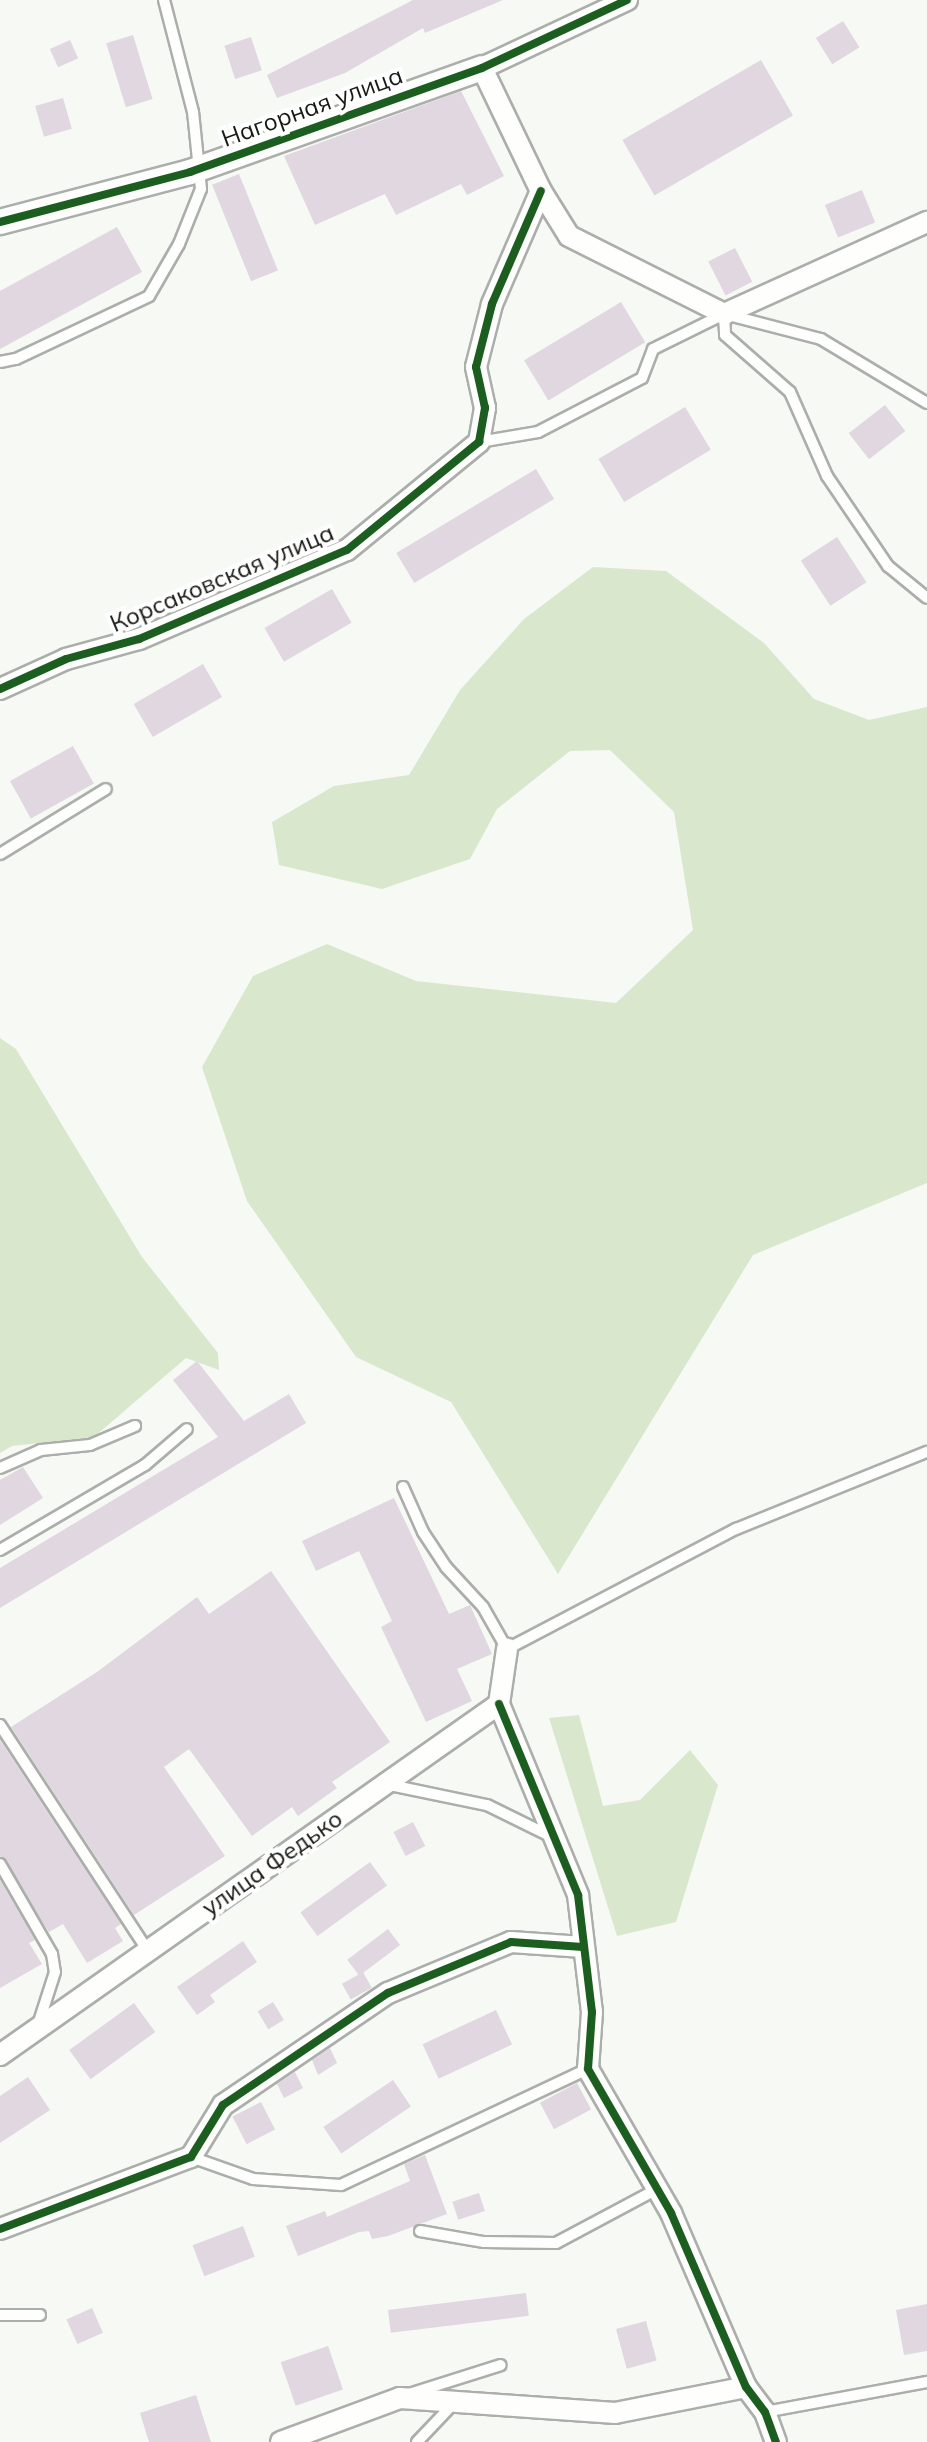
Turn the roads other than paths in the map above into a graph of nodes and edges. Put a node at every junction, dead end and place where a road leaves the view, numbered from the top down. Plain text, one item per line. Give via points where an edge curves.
1 (164, 0) edge
2 (627, 0) edge
3 (482, 68) junction
4 (199, 168) junction
5 (541, 191) junction
6 (0, 222) edge
7 (927, 222) edge
8 (724, 314) junction
9 (0, 362) edge
10 (927, 403) edge
11 (479, 442) junction
12 (927, 598) edge
13 (0, 689) edge
14 (106, 789) dead end
15 (0, 854) edge
16 (135, 1426) dead end
17 (187, 1429) dead end
18 (927, 1452) edge
19 (0, 1468) edge
20 (403, 1487) dead end
21 (0, 1550) edge
22 (507, 1649) junction
23 (499, 1704) junction
24 (0, 1725) edge
25 (384, 1784) junction
26 (554, 1838) junction
27 (0, 1864) edge
28 (583, 1947) junction
29 (147, 1950) junction
30 (38, 2027) junction
31 (0, 2055) edge
32 (588, 2069) junction
33 (191, 2157) junction
34 (657, 2189) junction
35 (0, 2229) edge
36 (420, 2231) dead end
37 (0, 2315) edge
38 (40, 2315) dead end
39 (501, 2365) dead end
40 (927, 2382) edge
41 (746, 2387) junction
42 (400, 2398) junction
43 (456, 2401) junction
44 (765, 2412) junction
45 (281, 2442) edge
46 (417, 2442) edge
47 (776, 2442) edge

1 - 4 lane via 193,112
2 - 3 street, Нагорная улица
3 - 4 street, Нагорная улица
3 - 5 street
4 - 6 street, Нагорная улица
4 - 9 lane via 201,189 179,244 149,296
5 - 8 street via 569,236
5 - 11 street via 485,329 476,367 485,408
7 - 8 street
8 - 10 lane via 821,339
8 - 11 lane via 653,349 642,378 629,385 538,432
8 - 12 lane via 725,335 790,392 827,476 888,566
11 - 13 street, Корсаковская улица via 347,550 139,639 66,659
14 - 15 lane
16 - 19 lane via 90,1445 41,1450
17 - 21 lane via 145,1465
18 - 22 lane via 736,1529
20 - 22 lane via 423,1532 483,1607
22 - 23 street
23 - 25 street, улица Федько
23 - 26 street
24 - 29 lane
25 - 26 lane via 487,1805
25 - 29 street, улица Федько
26 - 28 street via 578,1895
27 - 30 lane via 52,1954 55,1972
28 - 32 street via 592,2012
28 - 33 street via 511,1942 388,1993 223,2105
29 - 30 street, улица Федько
30 - 31 street, улица Федько
32 - 33 lane via 341,2185 253,2179
32 - 34 street
33 - 35 street
34 - 36 lane via 556,2243 484,2242
34 - 41 street
37 - 38 lane
39 - 42 lane
40 - 44 lane
41 - 43 street via 615,2413
41 - 44 street
42 - 43 street
42 - 45 street
43 - 46 lane
44 - 47 street

